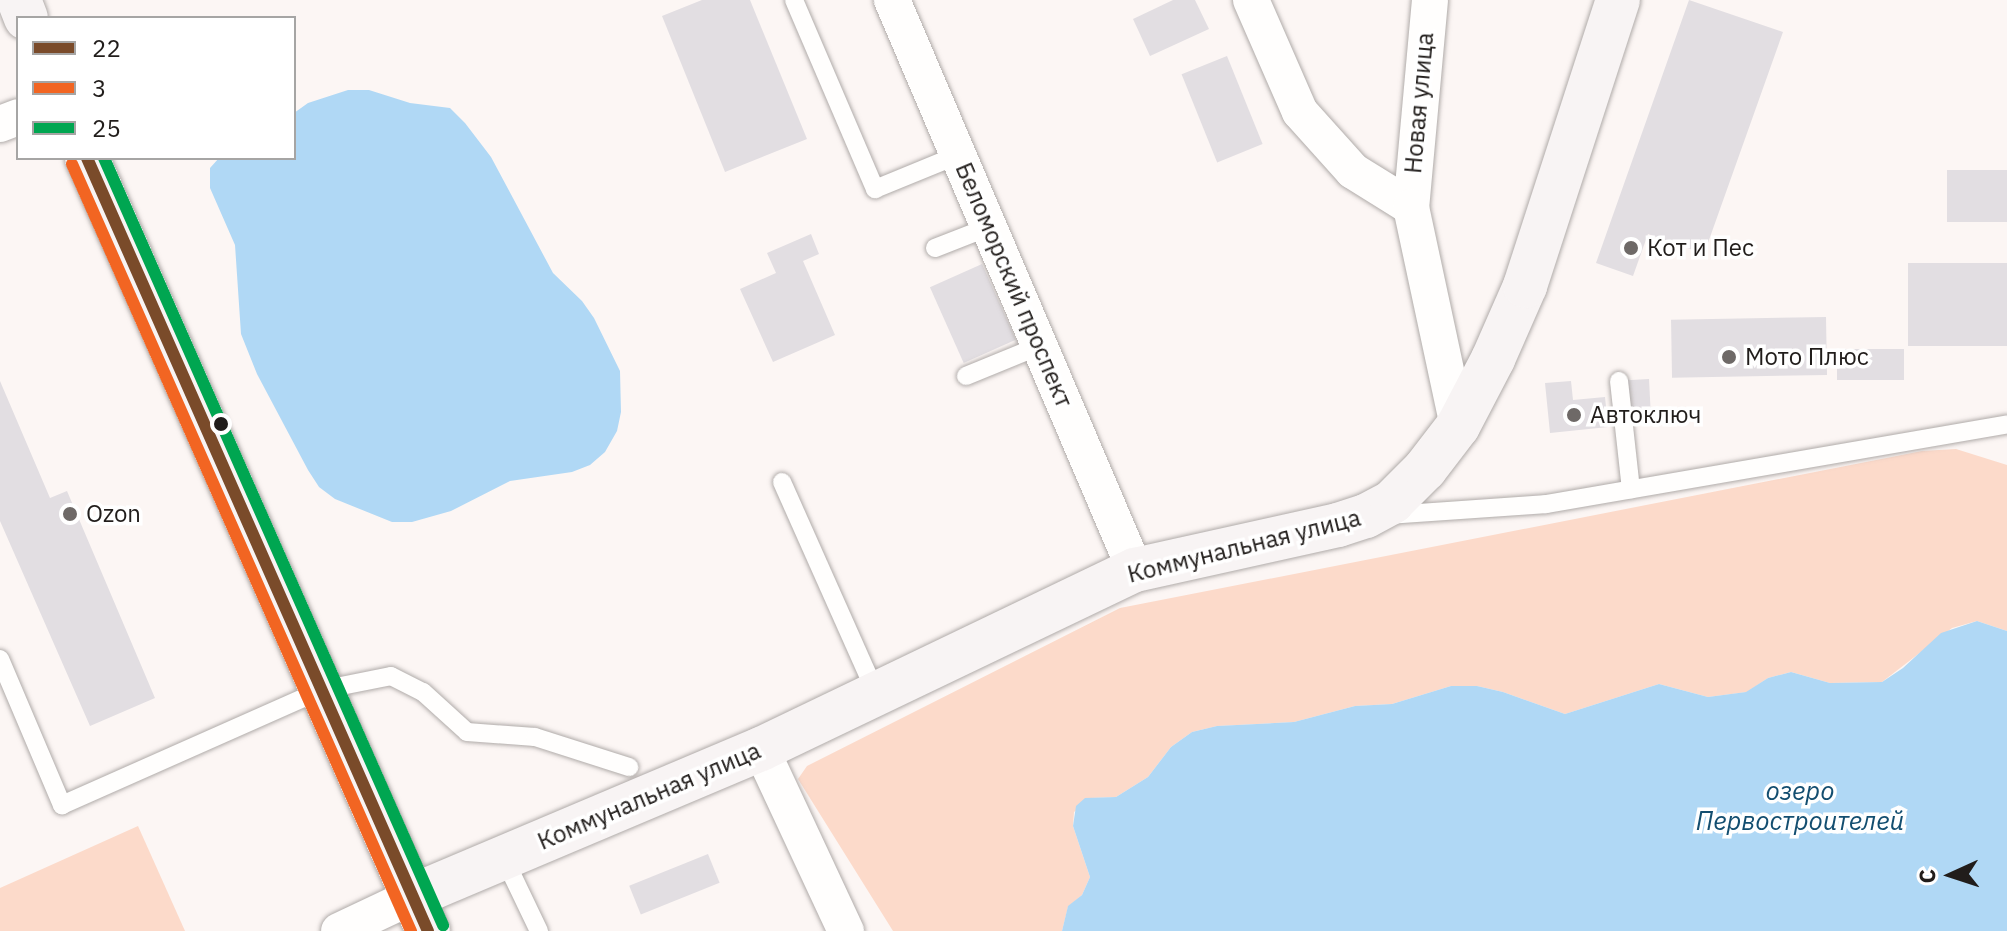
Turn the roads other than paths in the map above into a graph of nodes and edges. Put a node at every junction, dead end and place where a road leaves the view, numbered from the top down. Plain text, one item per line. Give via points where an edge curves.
1 (794, 0) edge
2 (892, 0) edge
3 (1251, 0) edge
4 (1430, 0) edge
5 (1618, 0) edge
6 (958, 155) junction
7 (88, 160) edge
8 (1411, 207) junction
9 (989, 227) junction
10 (935, 248) dead end
11 (1039, 346) junction
12 (966, 376) dead end
13 (1619, 381) dead end
14 (2007, 424) edge
15 (1458, 426) junction
16 (782, 482) dead end
17 (1631, 489) junction
18 (1366, 516) junction
19 (1135, 570) junction
20 (0, 659) edge
21 (321, 690) junction
22 (877, 695) junction
23 (761, 749) junction
24 (629, 767) dead end
25 (504, 858) junction
26 (420, 914) edge
27 (339, 931) edge
28 (539, 931) edge
29 (846, 931) edge

1 - 6 lane via 875,189
2 - 6 street, Беломорский проспект
3 - 8 street via 1300,112 1353,171
4 - 8 street, Новая улица
5 - 15 main road, Коммунальная улица via 1525,286
6 - 9 street, Беломорский проспект
7 - 21 main road
8 - 15 street, Новая улица
9 - 10 lane
9 - 11 street, Беломорский проспект
11 - 12 lane
11 - 19 street, Беломорский проспект
13 - 17 lane
14 - 17 lane
15 - 18 main road, Коммунальная улица via 1392,502
16 - 22 lane
17 - 18 lane via 1546,504
18 - 19 main road, Коммунальная улица
19 - 22 main road, Коммунальная улица
20 - 21 lane via 62,805
21 - 24 lane via 391,676 423,692 467,732 535,737
21 - 26 main road
22 - 23 main road, Коммунальная улица
23 - 25 main road, Коммунальная улица
23 - 29 street
25 - 26 main road, Коммунальная улица
25 - 28 lane
26 - 27 street

